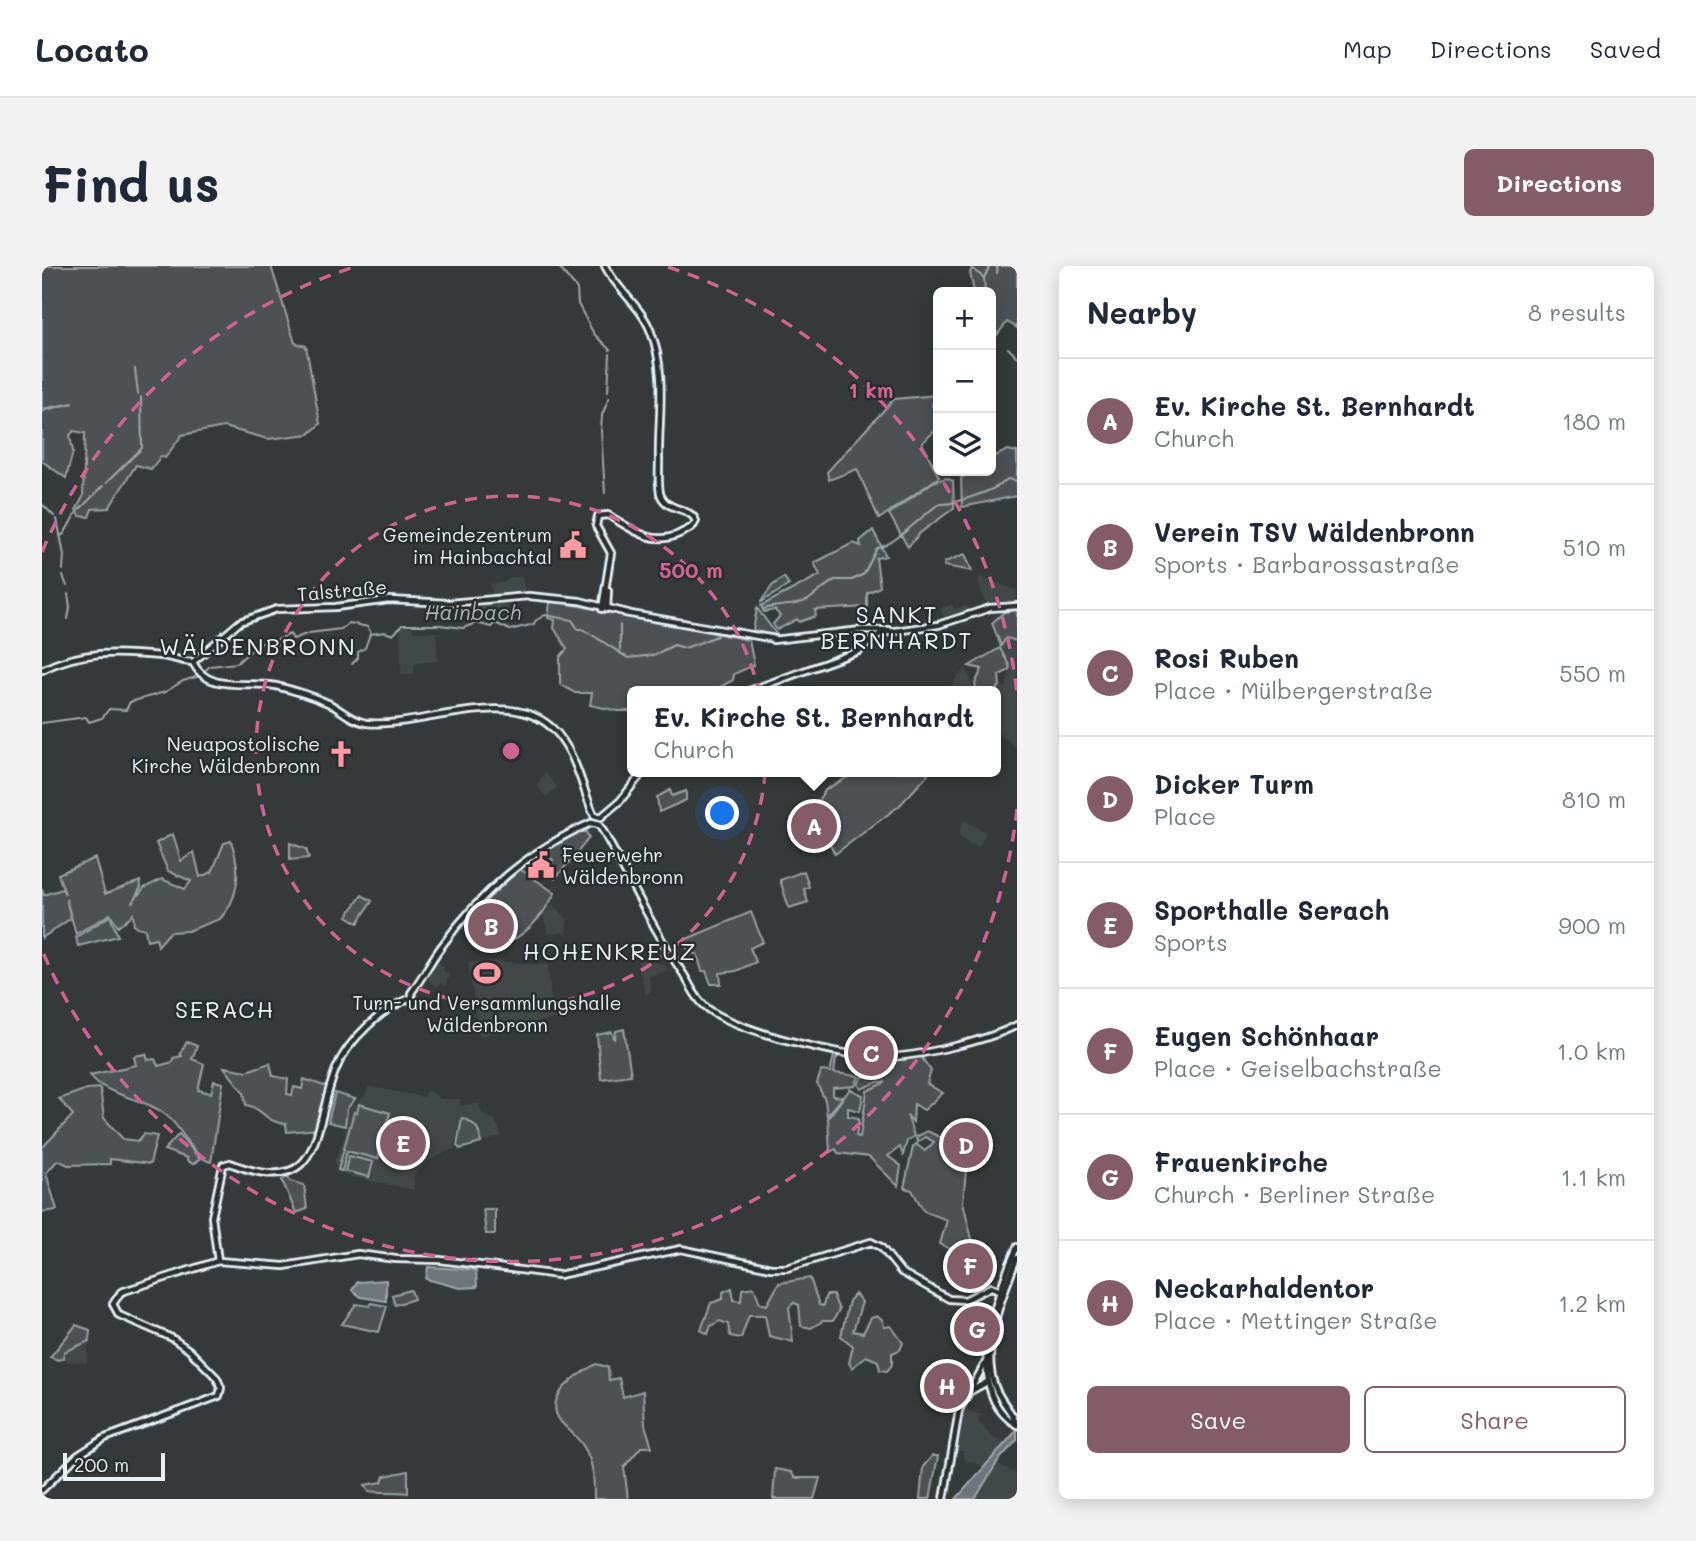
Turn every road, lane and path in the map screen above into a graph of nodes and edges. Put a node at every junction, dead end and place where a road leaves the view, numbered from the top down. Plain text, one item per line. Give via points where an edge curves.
1 (605, 266) edge
2 (1017, 606) edge
3 (605, 608) junction
4 (872, 635) junction
5 (193, 662) junction
6 (42, 670) edge
7 (763, 686) edge
8 (639, 777) edge
9 (594, 815) junction
10 (601, 817) junction
11 (590, 823) junction
12 (599, 825) junction
13 (1017, 1025) edge
14 (1017, 1247) edge
15 (1015, 1260) edge
16 (218, 1261) junction
17 (987, 1290) junction
18 (1001, 1291) junction
19 (997, 1300) junction
20 (988, 1358) junction
21 (990, 1379) junction
22 (975, 1382) junction
23 (974, 1389) junction
24 (990, 1393) junction
25 (965, 1397) junction
26 (1017, 1425) edge
27 (42, 1490) edge
28 (944, 1499) edge

1 - 3 main road via 645,319 657,351 661,495 671,507 696,520 689,529 660,540 628,528 608,514 599,515 596,526 611,553
2 - 4 main road, Talstraße
3 - 4 main road, Talstraße via 777,639 851,631
3 - 5 main road, Talstraße via 526,596 441,604 393,599 272,609 240,622
4 - 7 main road via 860,650
5 - 6 main road via 99,652
5 - 9 main road via 201,674 235,685 280,687 366,723 524,711 559,734
8 - 10 main road
9 - 10 main road
9 - 11 main road
10 - 12 main road
11 - 12 main road
11 - 16 main road via 541,848 486,895 444,943 406,999 364,1031 341,1059 318,1137 303,1161 288,1171 269,1175 223,1165 212,1219
12 - 13 main road via 693,991 712,1012 743,1027 875,1057 918,1053
14 - 15 main road
15 - 18 main road
16 - 17 main road via 279,1266 358,1254 559,1275 684,1248 789,1268 869,1242 878,1244 906,1276 951,1300 965,1300
16 - 27 main road via 122,1292 113,1304 119,1315 189,1350 219,1380 221,1390 216,1399 101,1440 74,1458
17 - 18 main road
17 - 19 main road
18 - 19 main road
18 - 21 main road
19 - 20 main road
20 - 21 main road
20 - 22 main road
21 - 22 main road
21 - 23 main road
21 - 24 main road
21 - 26 main road
22 - 25 main road
23 - 24 main road
23 - 25 main road
24 - 26 main road
25 - 28 main road via 958,1413

